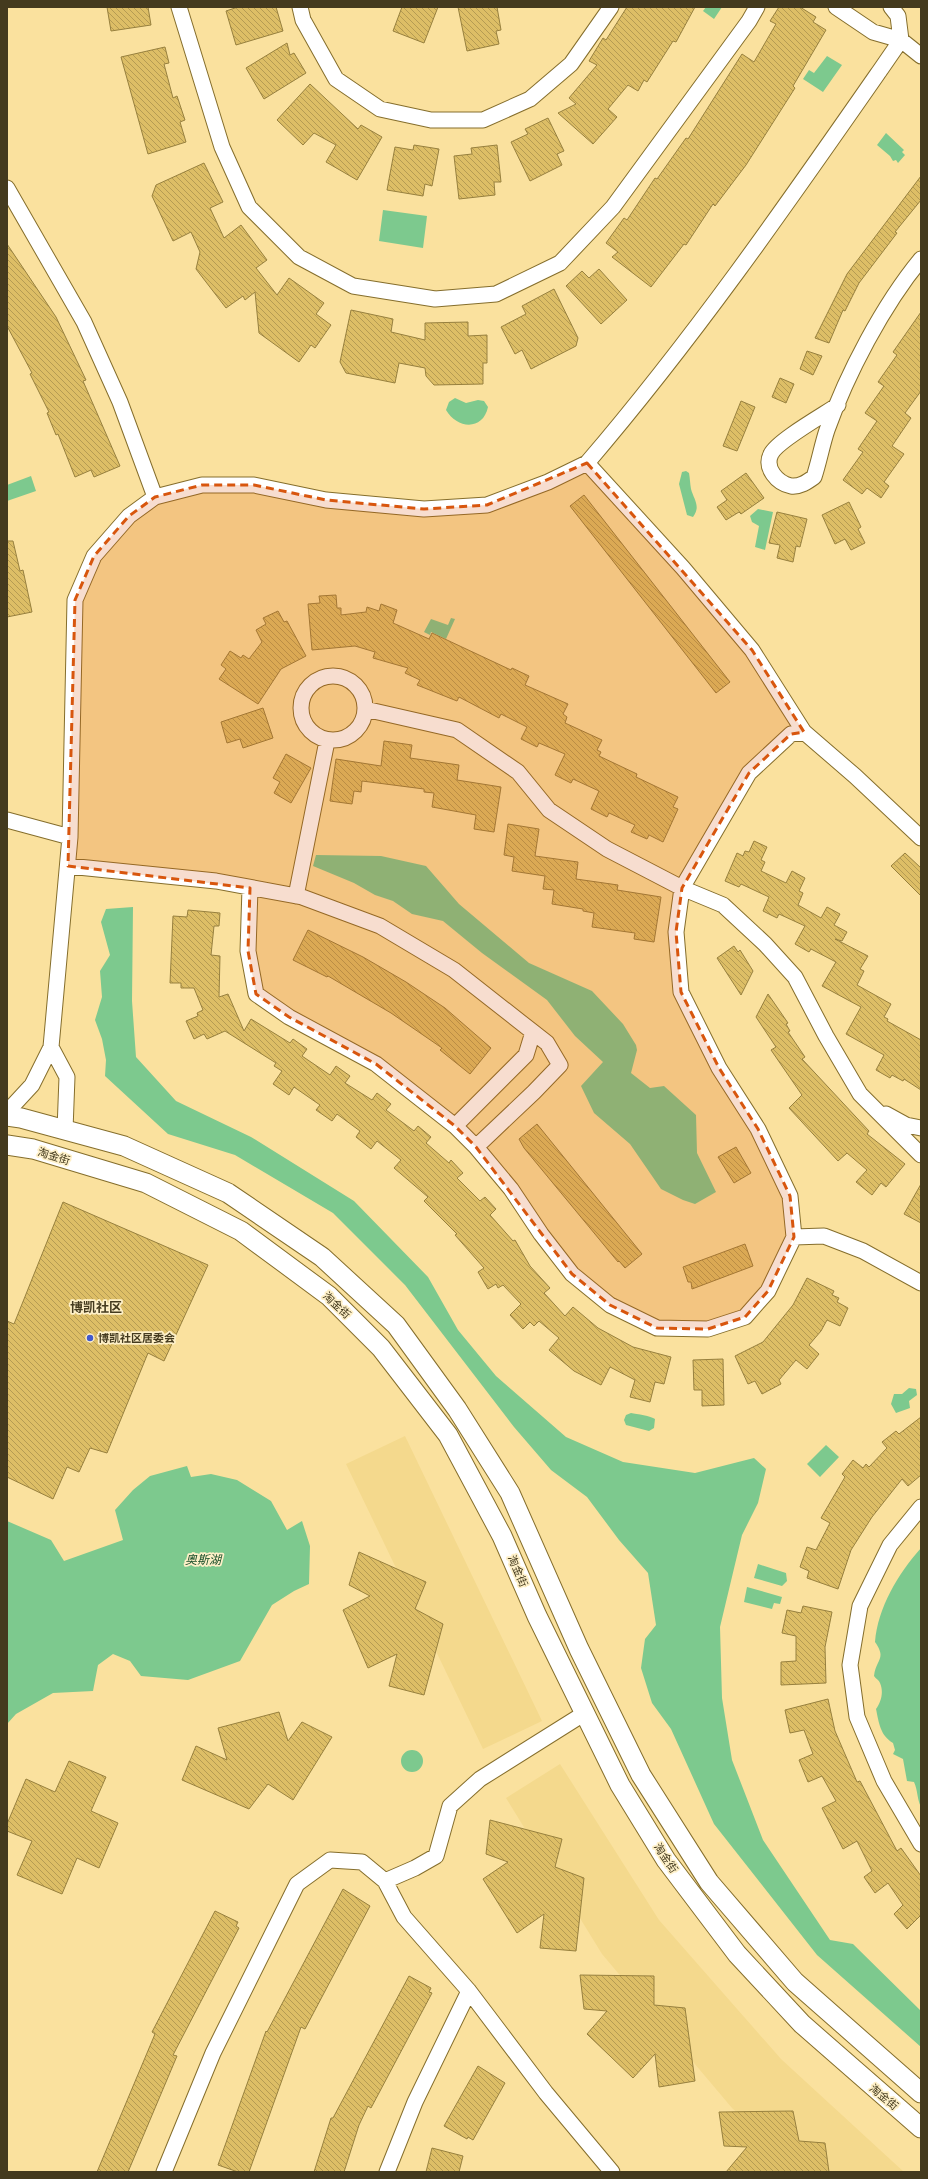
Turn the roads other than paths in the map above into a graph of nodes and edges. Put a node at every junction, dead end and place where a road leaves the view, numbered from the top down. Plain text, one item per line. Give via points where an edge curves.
1 (179, 7) edge
2 (300, 7) edge
3 (611, 7) edge
4 (757, 7) edge
5 (836, 7) edge
6 (890, 7) edge
7 (901, 40) junction
8 (921, 56) edge
9 (7, 188) edge
10 (921, 259) edge
11 (838, 405) junction
12 (587, 463) junction
13 (155, 497) junction
14 (365, 709) junction
15 (804, 732) junction
16 (327, 741) junction
17 (7, 820) edge
18 (70, 836) junction
19 (921, 838) edge
20 (68, 866) junction
21 (250, 888) junction
22 (682, 888) junction
23 (296, 896) junction
24 (533, 1032) junction
25 (51, 1047) junction
26 (873, 1107) junction
27 (7, 1112) edge
28 (7, 1116) edge
29 (40, 1123) junction
30 (455, 1126) junction
31 (921, 1128) edge
32 (65, 1130) junction
33 (7, 1145) edge
34 (476, 1147) junction
35 (32, 1149) junction
36 (921, 1155) edge
37 (794, 1237) junction
38 (921, 1284) edge
39 (921, 1507) edge
40 (532, 1543) junction
41 (511, 1555) junction
42 (585, 1713) junction
43 (921, 1844) edge
44 (385, 1881) junction
45 (469, 1991) junction
46 (921, 2093) edge
47 (921, 2128) edge
48 (164, 2172) edge
49 (387, 2172) edge
50 (612, 2172) edge

1 - 4 street via 222,147 248,207 299,256 353,286 435,299 496,294 560,263 613,207
2 - 3 street via 303,20 336,79 380,109 431,120 483,120 530,99 571,64
5 - 7 street via 873,32
6 - 7 street via 898,16
7 - 8 street
7 - 12 street via 752,254 688,340
9 - 13 street via 84,322 120,402
10 - 11 street via 911,270 875,328
11 - 11 street via 781,442 771,454 770,467 774,476 792,486 804,484 814,477 827,430
12 - 13 street via 548,482 487,505 424,509 326,500 254,485 202,485
12 - 15 street via 683,568 752,650
13 - 18 street via 129,516 94,556 75,600
14 - 16 street via 358,730 338,741
14 - 16 street via 364,698 359,688 350,681 331,676 320,678 311,684 305,692 300,712 309,731
14 - 22 street via 457,730 518,772 549,810 607,849
15 - 19 street
15 - 22 street via 790,734 750,773
16 - 23 street
17 - 18 street
18 - 20 street
20 - 21 street via 216,881
20 - 25 street
21 - 23 street
21 - 30 street via 248,950 256,994 289,1017 376,1064
22 - 26 street via 723,905 765,944 795,977 860,1094
22 - 37 street via 676,932 682,992 720,1068 758,1129 790,1196
23 - 24 street via 380,926 454,970
24 - 30 street via 526,1055
24 - 34 street via 547,1043 560,1065
25 - 27 street via 32,1085
25 - 32 street via 67,1077
26 - 31 street via 906,1124
26 - 36 street
28 - 29 street, 淘金街
29 - 32 street, 淘金街
29 - 35 street
30 - 34 street
32 - 40 street, 淘金街 via 124,1146 228,1193 322,1256 396,1325 457,1408 510,1493
33 - 35 street, 淘金街
34 - 37 street via 511,1189 572,1274 610,1305 657,1328 708,1329 745,1317 768,1291
35 - 41 street, 淘金街 via 146,1183 241,1231 329,1296 381,1348 448,1435
37 - 38 street via 824,1236 863,1251
39 - 43 street via 890,1544 860,1606 850,1665 857,1717 884,1781
40 - 41 street
40 - 46 street, 淘金街 via 579,1649 642,1775 709,1882 795,1982
41 - 42 street, 淘金街 via 537,1616
42 - 44 street via 480,1779 450,1806 436,1856
42 - 47 street, 淘金街 via 620,1785 666,1860 737,1954 802,2024
44 - 45 street via 404,1917
44 - 48 street via 362,1862 330,1860 297,1884 213,2053
45 - 49 street via 415,2102
45 - 50 street via 546,2094

